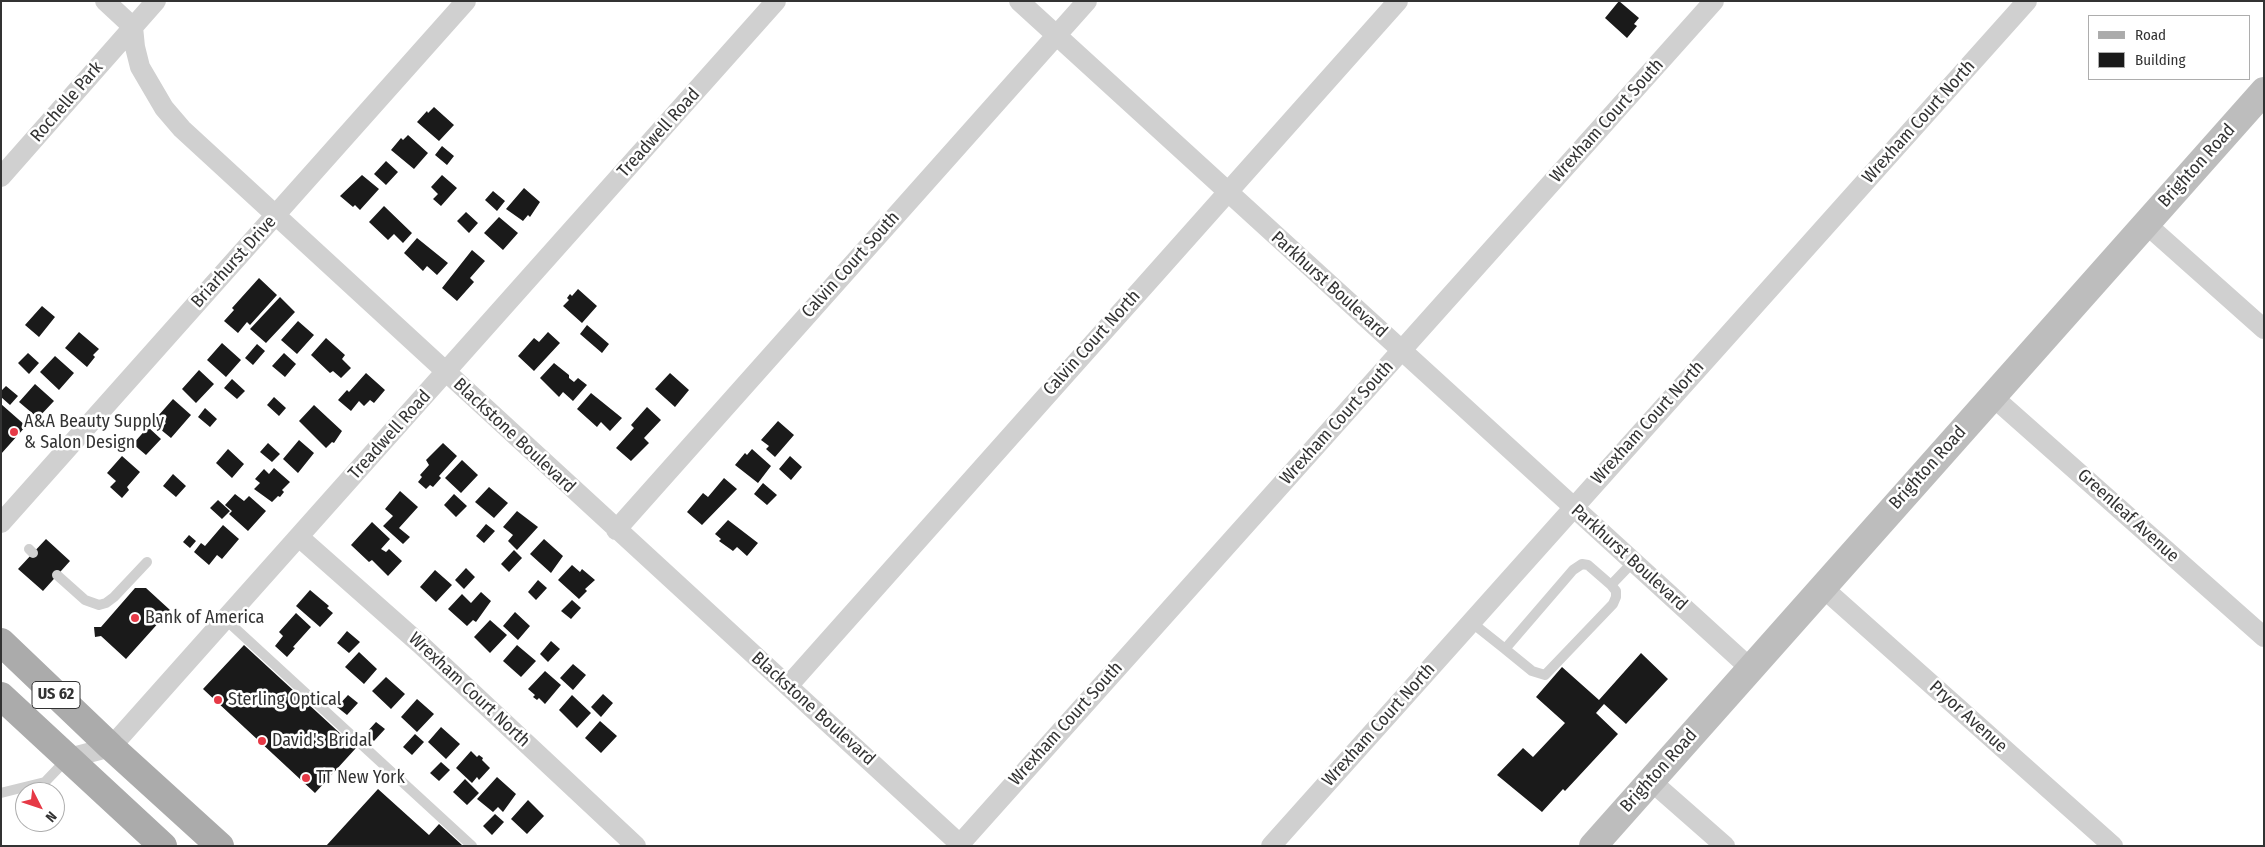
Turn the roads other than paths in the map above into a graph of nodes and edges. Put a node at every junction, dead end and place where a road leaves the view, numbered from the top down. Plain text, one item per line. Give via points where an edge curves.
1 (105, 1) edge
2 (156, 1) edge
3 (466, 1) edge
4 (776, 1) edge
5 (1019, 1) edge
6 (1086, 1) edge
7 (1398, 1) edge
8 (1714, 1) edge
9 (2027, 1) edge
10 (133, 27) junction
11 (1056, 36) junction
12 (2264, 90) edge
13 (1, 177) edge
14 (1227, 193) junction
15 (276, 215) junction
16 (2146, 224) junction
17 (2264, 329) edge
18 (1401, 351) junction
19 (446, 373) junction
20 (1992, 396) junction
21 (1573, 507) junction
22 (1, 523) edge
23 (616, 530) junction
24 (299, 537) junction
25 (147, 562) dead end
26 (1633, 562) junction
27 (57, 575) dead end
28 (1611, 585) junction
29 (1822, 587) junction
30 (225, 619) junction
31 (1470, 622) junction
32 (2264, 637) edge
33 (1, 642) edge
34 (1505, 649) junction
35 (1751, 669) junction
36 (788, 686) junction
37 (1, 696) edge
38 (111, 747) junction
39 (69, 758) junction
40 (1651, 781) junction
41 (1, 793) edge
42 (961, 845) edge
43 (164, 846) edge
44 (220, 846) edge
45 (472, 846) edge
46 (636, 846) edge
47 (1271, 846) edge
48 (1593, 846) edge
49 (1725, 846) edge
50 (2113, 846) edge

1 - 10 street
2 - 10 street, Rochelle Park
3 - 15 street, Briarhurst Drive
4 - 19 street, Treadwell Road
5 - 11 street, Parkhurst Boulevard
6 - 11 street, Calvin Court South
7 - 14 street, Calvin Court North
8 - 18 street, Wrexham Court South
9 - 21 street, Wrexham Court North
10 - 13 street, Rochelle Park
10 - 15 street, Blackstone Boulevard via 140,67 164,108 182,129
11 - 14 street, Parkhurst Boulevard
11 - 23 street, Calvin Court South
12 - 16 street, Brighton Road
14 - 18 street, Parkhurst Boulevard
14 - 36 street, Calvin Court North
15 - 19 street, Blackstone Boulevard
15 - 22 street, Briarhurst Drive
16 - 17 street
16 - 20 street, Brighton Road
18 - 21 street, Parkhurst Boulevard
18 - 42 street, Wrexham Court South
19 - 23 street, Blackstone Boulevard
19 - 24 street, Treadwell Road
20 - 29 street, Brighton Road
20 - 32 street, Greenleaf Avenue
21 - 26 street, Parkhurst Boulevard
21 - 31 street, Wrexham Court North
23 - 36 street, Blackstone Boulevard
24 - 30 street, Treadwell Road
24 - 46 street, Wrexham Court North via 420,644
25 - 27 lane via 114,597 99,605 85,600
26 - 28 lane
26 - 35 street, Parkhurst Boulevard
28 - 34 lane via 1588,565 1582,564 1573,570
28 - 34 lane via 1616,591 1613,604 1545,675 1532,671
29 - 35 street, Brighton Road
29 - 50 street, Pryor Avenue
30 - 38 street, Treadwell Road
30 - 45 lane
31 - 34 lane
31 - 47 street, Wrexham Court North
33 - 38 main road, US 62
35 - 40 street, Brighton Road
36 - 42 street, Blackstone Boulevard
37 - 39 main road, US 62
38 - 39 street
38 - 44 main road, US 62
39 - 41 lane via 45,782
39 - 43 main road, US 62
40 - 48 street, Brighton Road
40 - 49 street

